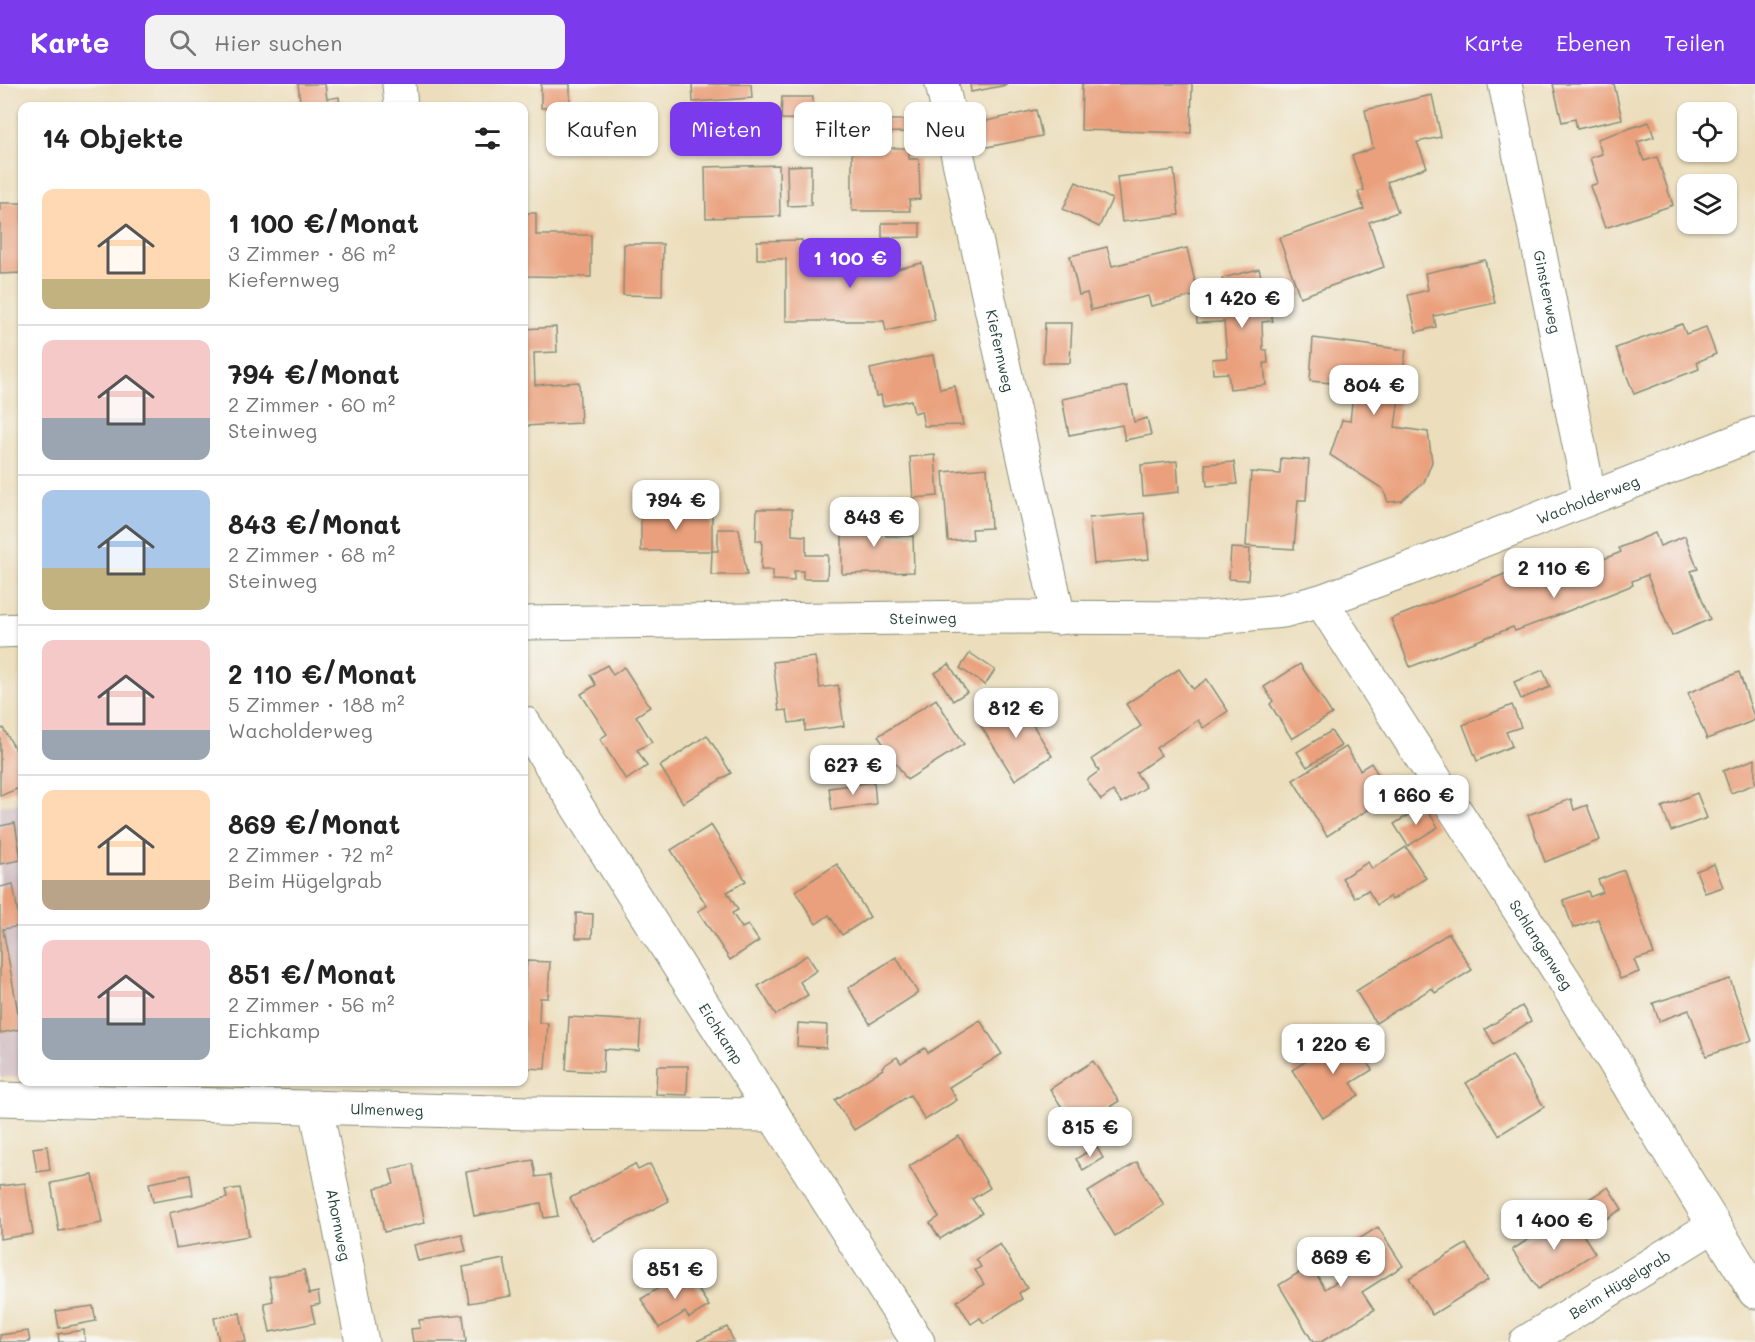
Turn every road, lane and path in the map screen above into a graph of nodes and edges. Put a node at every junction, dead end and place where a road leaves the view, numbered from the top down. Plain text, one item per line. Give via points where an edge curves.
1 (399, 84) edge
2 (942, 84) edge
3 (1505, 84) edge
4 (401, 102) edge
5 (1755, 434) edge
6 (1590, 498) junction
7 (1321, 602) junction
8 (1059, 618) junction
9 (528, 623) edge
10 (18, 630) edge
11 (0, 631) edge
12 (528, 729) edge
13 (0, 1099) edge
14 (316, 1107) junction
15 (773, 1115) junction
16 (1713, 1226) junction
17 (1755, 1292) edge
18 (362, 1342) edge
19 (918, 1342) edge
20 (1526, 1342) edge

1 - 4 street
2 - 8 street, Kiefernweg
3 - 6 street, Ginsterweg
5 - 6 street, Wacholderweg
6 - 7 street, Wacholderweg
7 - 8 street, Steinweg via 1235,617
7 - 16 street, Schlangenweg via 1579,1003
8 - 9 street, Steinweg
10 - 11 street
12 - 15 street, Eichkamp
13 - 14 street, Ulmenweg
14 - 15 street, Ulmenweg
14 - 18 street, Ahornweg
15 - 19 street, Eichkamp
16 - 17 street, Schlangenweg
16 - 20 street, Beim Hügelgrab

